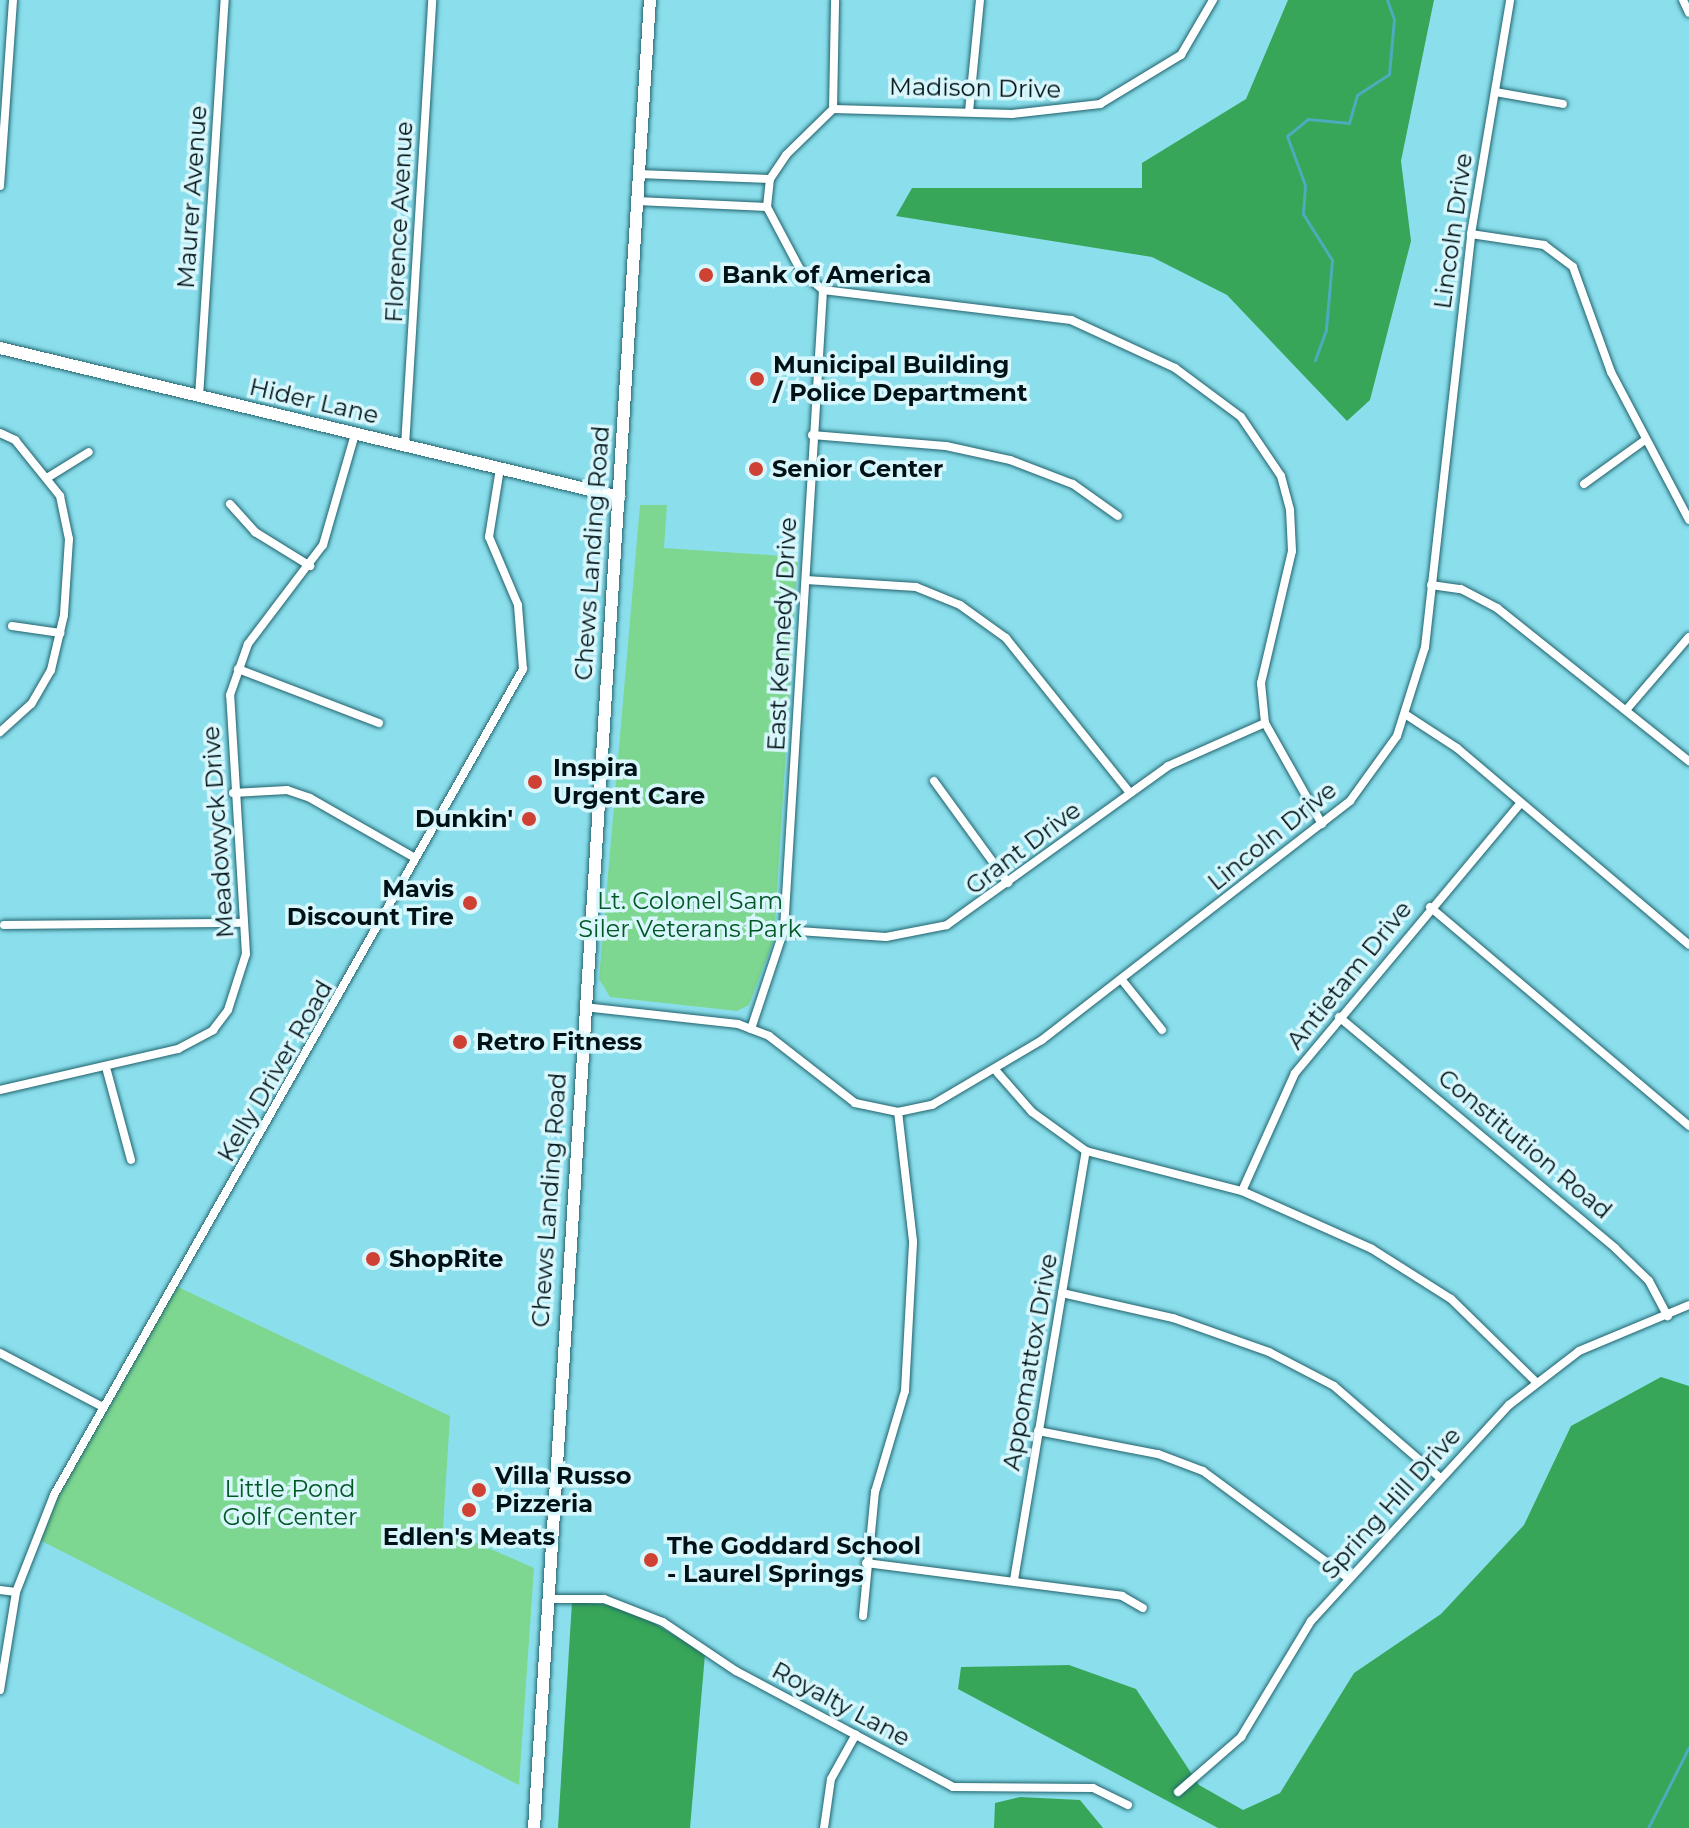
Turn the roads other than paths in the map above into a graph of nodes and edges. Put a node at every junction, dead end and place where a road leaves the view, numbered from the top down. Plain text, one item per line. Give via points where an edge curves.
1 (13, 0) edge
2 (225, 0) edge
3 (432, 0) edge
4 (650, 0) edge
5 (835, 0) edge
6 (980, 0) edge
7 (1213, 0) edge
8 (1510, 0) edge
9 (1683, 0) edge
10 (1689, 13) edge
11 (1495, 92) junction
12 (1563, 104) dead end
13 (833, 109) junction
14 (969, 112) junction
15 (638, 174) junction
16 (770, 179) junction
17 (0, 186) edge
18 (637, 201) junction
19 (767, 207) junction
20 (1471, 234) junction
21 (823, 290) junction
22 (0, 348) edge
23 (199, 397) junction
24 (0, 433) edge
25 (355, 434) junction
26 (812, 435) junction
27 (1645, 440) junction
28 (405, 446) junction
29 (89, 452) dead end
30 (500, 468) junction
31 (47, 478) junction
32 (1584, 484) dead end
33 (619, 497) junction
34 (230, 504) dead end
35 (1118, 516) dead end
36 (1689, 520) edge
37 (310, 566) junction
38 (806, 580) junction
39 (1431, 585) junction
40 (12, 626) dead end
41 (60, 633) junction
42 (1689, 637) edge
43 (238, 669) junction
44 (1627, 709) junction
45 (1405, 714) junction
46 (379, 723) dead end
47 (1265, 723) junction
48 (0, 732) edge
49 (1689, 761) edge
50 (934, 781) dead end
51 (233, 793) junction
52 (1130, 793) junction
53 (1519, 805) junction
54 (1322, 824) junction
55 (415, 858) junction
56 (1008, 883) junction
57 (1430, 907) junction
58 (244, 923) junction
59 (4, 925) dead end
60 (784, 930) junction
61 (1689, 945) edge
62 (1122, 980) junction
63 (584, 1007) junction
64 (1339, 1017) junction
65 (751, 1029) junction
66 (1162, 1030) dead end
67 (107, 1071) junction
68 (997, 1072) junction
69 (0, 1090) edge
70 (898, 1112) junction
71 (1689, 1126) edge
72 (1086, 1151) junction
73 (131, 1160) dead end
74 (1242, 1191) junction
75 (1062, 1293) junction
76 (1689, 1305) edge
77 (1668, 1316) junction
78 (0, 1353) edge
79 (1535, 1381) junction
80 (103, 1407) junction
81 (1038, 1431) junction
82 (1439, 1477) junction
83 (866, 1563) junction
84 (1348, 1578) junction
85 (1014, 1580) junction
86 (0, 1590) edge
87 (16, 1592) junction
88 (548, 1599) junction
89 (1143, 1608) dead end
90 (863, 1616) dead end
91 (0, 1690) edge
92 (856, 1734) junction
93 (1178, 1792) dead end
94 (1128, 1805) dead end
95 (534, 1828) edge
96 (824, 1828) edge

1 - 17 street
2 - 23 street, Maurer Avenue
3 - 28 street, Florence Avenue
4 - 15 main road, Chews Landing Road
5 - 13 street
6 - 14 street
7 - 14 street, Madison Drive via 1181,55 1131,91 1068,111
8 - 11 street, Lincoln Drive
9 - 10 street
11 - 12 street
11 - 20 street, Lincoln Drive
13 - 14 street, Madison Drive
13 - 16 street via 806,127
15 - 16 street
15 - 18 main road, Chews Landing Road
16 - 19 street
18 - 19 street
18 - 33 main road, Chews Landing Road
19 - 21 street via 801,271
20 - 27 street via 1544,245 1573,267
20 - 39 street, Lincoln Drive
21 - 26 street, East Kennedy Drive
21 - 47 street via 1071,320 1175,368 1241,417 1276,466 1290,510 1292,551 1261,683
22 - 23 main road, Hider Lane
23 - 25 main road, Hider Lane
24 - 31 street
25 - 28 main road, Hider Lane
25 - 37 street, Meadowyck Drive via 337,507
26 - 35 street via 946,446 1010,460 1073,484
26 - 38 street, East Kennedy Drive
27 - 32 street
27 - 36 street
28 - 30 main road, Hider Lane
29 - 31 street
30 - 33 main road, Hider Lane
30 - 55 street, Kelly Driver Road via 489,537 518,605 523,669
31 - 41 street via 60,496 69,539
33 - 63 main road, Chews Landing Road
34 - 37 street via 255,532
37 - 43 street, Meadowyck Drive via 248,644
38 - 52 street via 916,587 960,605 1006,638
38 - 60 street, East Kennedy Drive
39 - 44 street via 1487,601
39 - 45 street, Lincoln Drive via 1425,647
40 - 41 street
41 - 48 street via 31,704
42 - 44 street
43 - 46 street
43 - 51 street, Meadowyck Drive via 229,724
44 - 49 street
45 - 53 street
45 - 54 street, Lincoln Drive via 1375,769
47 - 52 street, Grant Drive via 1207,746
47 - 54 street
50 - 56 street
51 - 55 street via 287,790 310,798
51 - 58 street, Meadowyck Drive
52 - 56 street, Grant Drive
53 - 57 street, Antietam Drive
53 - 61 street
54 - 62 street, Lincoln Drive
55 - 80 street, Kelly Driver Road
56 - 60 street, Grant Drive via 971,913 918,932
57 - 64 street, Antietam Drive
57 - 71 street
58 - 59 street
58 - 67 street, Meadowyck Drive via 241,985 213,1030
60 - 65 street, East Kennedy Drive
62 - 66 street
62 - 68 street, Lincoln Drive
63 - 65 street, Lincoln Drive via 699,1016
63 - 88 main road, Chews Landing Road
64 - 74 street, Antietam Drive via 1295,1073
64 - 77 street, Constitution Road via 1615,1248 1649,1281
65 - 70 street, Lincoln Drive via 855,1103
67 - 69 street, Meadowyck Drive
67 - 73 street
68 - 70 street, Lincoln Drive via 942,1101
68 - 72 street via 1032,1112
70 - 83 street via 913,1241 905,1391 875,1492
72 - 74 street
72 - 75 street, Appomattox Drive
74 - 79 street via 1346,1235 1451,1299
75 - 81 street, Appomattox Drive
75 - 82 street via 1173,1318 1269,1352 1334,1386
76 - 77 street, Spring Hill Drive
77 - 79 street, Spring Hill Drive via 1601,1339
78 - 80 street
79 - 82 street, Spring Hill Drive
80 - 87 street, Kelly Driver Road via 30,1545
81 - 84 street via 1158,1454 1203,1471
81 - 85 street, Appomattox Drive
82 - 84 street, Spring Hill Drive
83 - 85 street
83 - 90 street
84 - 93 street, Spring Hill Drive via 1290,1652 1241,1737
85 - 89 street via 1122,1596
86 - 87 street
87 - 91 street, Kelly Driver Road
88 - 92 street, Royalty Lane via 604,1599 663,1622 736,1671
88 - 95 main road, Chews Landing Road
92 - 94 street, Royalty Lane via 953,1787 1093,1788
92 - 96 street via 831,1779

